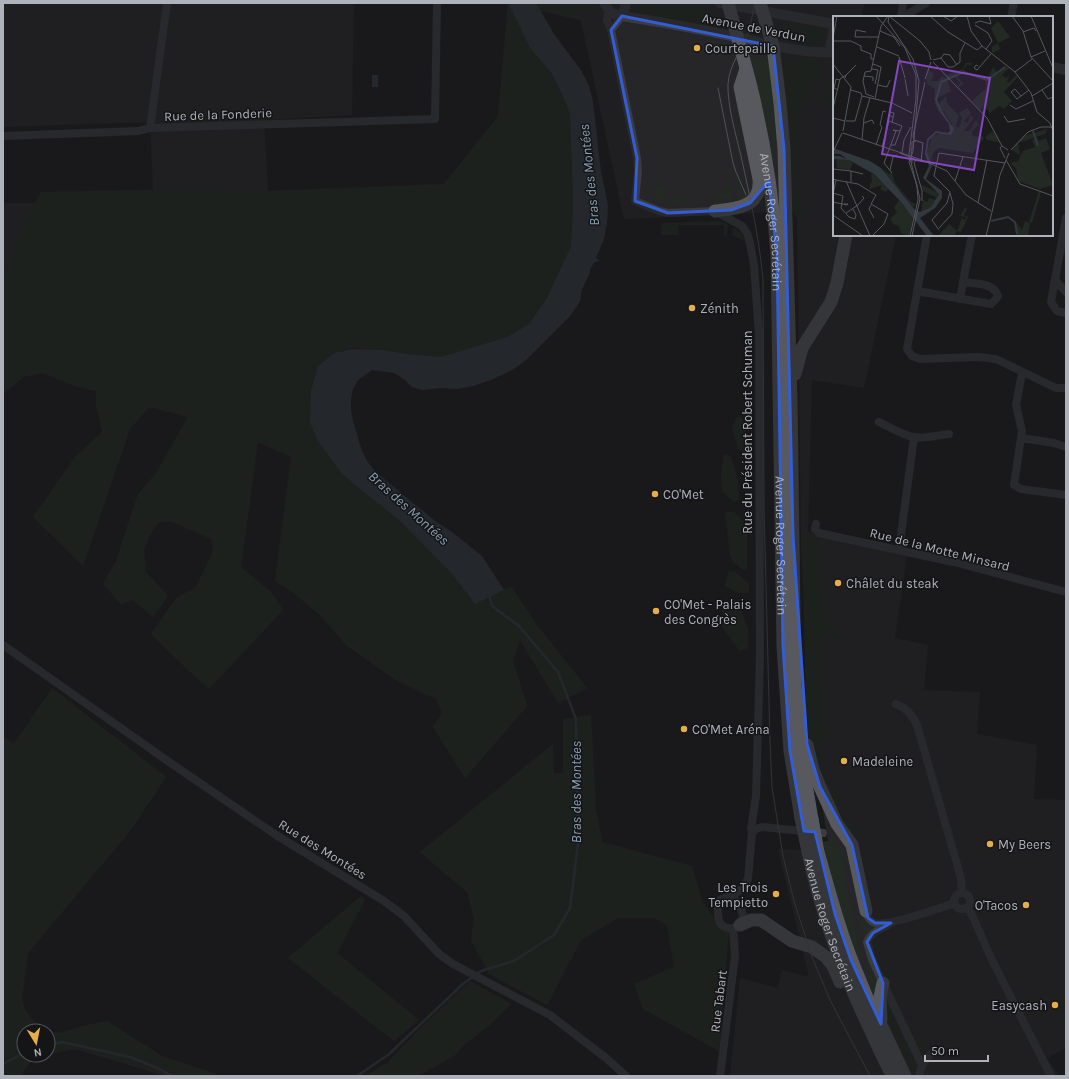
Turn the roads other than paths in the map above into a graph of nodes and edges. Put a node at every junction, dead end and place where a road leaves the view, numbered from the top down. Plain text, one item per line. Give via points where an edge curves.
1 (167, 3) edge
2 (437, 3) edge
3 (626, 3) edge
4 (903, 3) edge
5 (926, 3) edge
6 (1014, 3) edge
7 (726, 4) edge
8 (607, 6) edge
9 (761, 7) edge
10 (622, 16) junction
11 (902, 16) edge
12 (904, 16) edge
13 (1011, 16) edge
14 (833, 24) edge
15 (611, 30) junction
16 (833, 33) edge
17 (737, 38) junction
18 (773, 46) junction
19 (831, 52) edge
20 (1053, 67) edge
21 (746, 69) junction
22 (1066, 70) edge
23 (150, 128) junction
24 (3, 136) edge
25 (715, 211) junction
26 (1066, 218) edge
27 (846, 236) edge
28 (927, 236) edge
29 (972, 236) edge
30 (1055, 280) junction
31 (963, 282) junction
32 (917, 291) junction
33 (1066, 292) edge
34 (960, 299) junction
35 (1066, 313) edge
36 (1022, 373) junction
37 (1065, 388) edge
38 (791, 399) junction
39 (879, 422) dead end
40 (949, 434) dead end
41 (914, 437) junction
42 (1021, 438) junction
43 (1066, 448) edge
44 (1066, 495) edge
45 (816, 524) dead end
46 (793, 536) junction
47 (899, 550) junction
48 (1066, 592) edge
49 (3, 645) edge
50 (896, 704) dead end
51 (806, 818) junction
52 (752, 832) junction
53 (823, 833) dead end
54 (813, 852) junction
55 (962, 893) junction
56 (731, 897) junction
57 (955, 903) junction
58 (966, 908) junction
59 (866, 911) joint
60 (891, 923) junction
61 (736, 927) junction
62 (883, 983) junction
63 (881, 1024) junction
64 (931, 1054) dead end
65 (922, 1065) junction
66 (626, 1076) edge
67 (720, 1076) edge
68 (891, 1076) edge
69 (905, 1076) edge
70 (919, 1076) edge
71 (1052, 1076) edge

1 - 23 street
2 - 23 street, Rue de la Fonderie via 434,119
3 - 10 street
4 - 11 street
5 - 12 street
6 - 13 street
7 - 9 street, Avenue de Verdun
7 - 17 main road, Avenue Roger Secrétain
8 - 10 street, Avenue de Verdun via 612,14
8 - 15 street via 607,20
9 - 14 street, Avenue de Verdun
9 - 18 main road, Avenue Roger Secrétain
10 - 15 street
10 - 17 street, Avenue de Verdun
15 - 25 street via 637,158 634,201 668,213
16 - 19 street
17 - 18 street, Avenue de Verdun
17 - 21 main road, Avenue Roger Secrétain
18 - 19 street, Avenue de Verdun
18 - 38 main road, Avenue Roger Secrétain via 784,149
20 - 22 street
21 - 25 main road via 740,87 759,190 746,205 731,210
21 - 51 main road, Avenue Roger Secrétain via 773,204 777,254 783,646 790,750
23 - 24 street, Rue de la Fonderie via 132,131
25 - 52 street, Rue du Président Robert Schuman via 742,226 747,233 754,265 758,319 760,656 757,780
26 - 30 street
27 - 38 main road via 831,302 802,348
28 - 32 street
29 - 31 street
30 - 33 street
30 - 35 street via 1051,302 1057,311
31 - 34 street
31 - 34 street via 990,286 996,290 998,296 991,304
32 - 34 street
32 - 36 street via 907,349 912,356 920,360 978,357 996,359
36 - 37 street via 1056,388
36 - 42 street via 1016,405 1022,431
38 - 46 main road, Avenue Roger Secrétain
39 - 41 street
40 - 41 street
41 - 47 street
42 - 43 street via 1054,443
42 - 44 street via 1014,485 1021,489
45 - 47 street, Rue de la Motte Minsard via 815,529 818,533
46 - 51 main road, Avenue Roger Secrétain via 795,684
46 - 59 main road via 798,641 807,744 820,787 837,824 852,845
47 - 48 street, Rue de la Motte Minsard
49 - 66 street, Rue des Montées via 276,835 384,901 404,916 439,954 452,964 550,1015
50 - 55 street via 911,715 917,725 962,878
51 - 54 main road, Avenue Roger Secrétain, bridge
52 - 53 street via 762,827
52 - 56 street via 748,879 743,888
54 - 63 main road, Avenue Roger Secrétain via 851,960
54 - 68 main road, Avenue Roger Secrétain via 826,918 840,958
55 - 57 street via 956,896
55 - 58 street via 969,897 970,902
56 - 61 street via 741,906 742,919
56 - 61 street via 720,900 718,904 720,923 723,927
57 - 58 street via 960,908
57 - 60 street
58 - 71 street via 972,915 992,960
59 - 60 street via 868,918 874,923
60 - 62 street via 873,933 867,942
61 - 67 street, Rue Tabart via 736,956
61 - 68 main road via 751,920 760,920 783,936 812,947 826,957 833,966 861,1026
62 - 63 main road via 880,998
62 - 65 street
63 - 69 main road, Avenue Roger Secrétain
64 - 65 street
65 - 70 street

